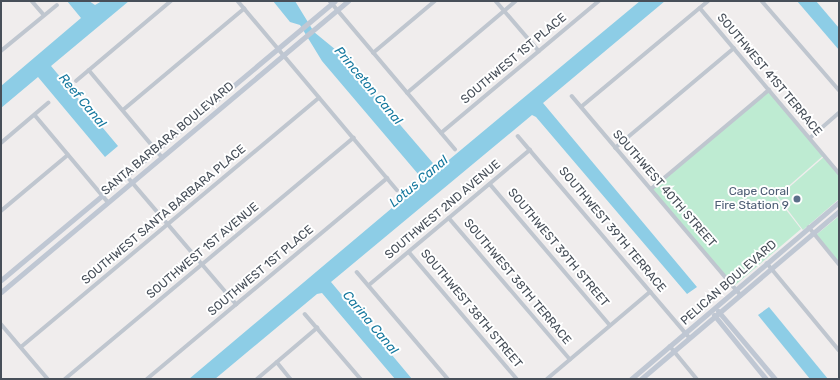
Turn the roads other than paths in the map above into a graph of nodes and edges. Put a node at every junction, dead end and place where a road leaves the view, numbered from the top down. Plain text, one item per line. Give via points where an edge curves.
1 (32, 1) edge
2 (171, 1) edge
3 (238, 1) edge
4 (348, 1) edge
5 (435, 1) edge
6 (496, 1) edge
7 (516, 1) edge
8 (599, 1) edge
9 (708, 1) edge
10 (762, 1) edge
11 (333, 2) edge
12 (57, 5) dead end
13 (700, 8) junction
14 (244, 9) junction
15 (337, 10) junction
16 (504, 11) junction
17 (44, 15) junction
18 (313, 25) junction
19 (303, 33) junction
20 (734, 48) junction
21 (278, 49) junction
22 (1, 52) edge
23 (539, 52) junction
24 (373, 53) junction
25 (284, 55) junction
26 (89, 70) junction
27 (76, 81) dead end
28 (769, 90) junction
29 (839, 90) edge
30 (407, 93) junction
31 (572, 96) dead end
32 (319, 98) junction
33 (48, 103) dead end
34 (213, 103) junction
35 (581, 107) junction
36 (219, 109) junction
37 (123, 110) junction
38 (839, 113) edge
39 (35, 115) junction
40 (441, 133) junction
41 (518, 136) dead end
42 (353, 138) junction
43 (810, 138) junction
44 (1, 143) edge
45 (615, 148) junction
46 (455, 149) dead end
47 (156, 150) junction
48 (530, 150) junction
49 (68, 155) junction
50 (162, 157) junction
51 (839, 173) edge
52 (126, 175) junction
53 (387, 178) junction
54 (132, 182) junction
55 (490, 184) junction
56 (651, 189) junction
57 (397, 190) dead end
58 (102, 195) junction
59 (108, 202) junction
60 (839, 202) edge
61 (1, 211) edge
62 (839, 211) edge
63 (449, 218) junction
64 (168, 224) junction
65 (809, 227) junction
66 (813, 233) junction
67 (40, 247) junction
68 (409, 252) junction
69 (46, 254) junction
70 (767, 263) junction
71 (202, 264) junction
72 (839, 264) edge
73 (772, 268) junction
74 (357, 272) dead end
75 (1, 280) edge
76 (369, 285) junction
77 (737, 289) junction
78 (1, 292) edge
79 (650, 292) junction
80 (741, 295) junction
81 (236, 304) junction
82 (715, 308) junction
83 (710, 312) junction
84 (720, 313) junction
85 (305, 314) dead end
86 (715, 317) junction
87 (1, 324) edge
88 (610, 325) junction
89 (317, 328) junction
90 (686, 333) junction
91 (690, 338) junction
92 (670, 346) junction
93 (21, 347) junction
94 (839, 350) edge
95 (674, 351) junction
96 (570, 360) junction
97 (277, 362) junction
98 (48, 379) edge
99 (65, 379) edge
100 (147, 379) edge
101 (256, 379) edge
102 (291, 379) edge
103 (361, 379) edge
104 (448, 379) edge
105 (517, 379) edge
106 (547, 379) edge
107 (631, 379) edge
108 (641, 379) edge
109 (697, 379) edge
110 (766, 379) edge
111 (775, 379) edge

1 - 17 street
2 - 26 street
3 - 14 street
4 - 15 main road, SANTA BARBARA BOULEVARD
5 - 24 street
6 - 16 street
7 - 16 street
8 - 23 street, SOUTHWEST 1ST PLACE
9 - 13 street
10 - 29 street
11 - 15 street
11 - 18 main road, SANTA BARBARA BOULEVARD
12 - 17 street
13 - 20 street, SOUTHWEST 41ST TERRACE
13 - 35 street
14 - 21 street
14 - 37 street
15 - 18 main road, SANTA BARBARA BOULEVARD
15 - 24 street
16 - 23 street
16 - 30 street
17 - 22 street
18 - 19 main road, SANTA BARBARA BOULEVARD
19 - 21 main road, SANTA BARBARA BOULEVARD
19 - 25 main road, SANTA BARBARA BOULEVARD
20 - 28 street, SOUTHWEST 41ST TERRACE
20 - 45 street
21 - 25 street
21 - 34 main road, SANTA BARBARA BOULEVARD
23 - 40 street, SOUTHWEST 1ST PLACE
24 - 30 street
25 - 32 street
25 - 36 main road, SANTA BARBARA BOULEVARD
26 - 27 street
26 - 37 street
28 - 43 street, SOUTHWEST 41ST TERRACE
28 - 56 street
30 - 40 street
31 - 35 street, SOUTHWEST 40TH STREET
32 - 42 street
32 - 64 street, SOUTHWEST SANTA BARBARA PLACE
33 - 39 street
34 - 36 main road
34 - 47 main road, SANTA BARBARA BOULEVARD
35 - 45 street, SOUTHWEST 40TH STREET
36 - 50 main road, SANTA BARBARA BOULEVARD
37 - 47 street
38 - 43 street
39 - 44 street
39 - 49 street
40 - 46 street
41 - 48 street, SOUTHWEST 39TH TERRACE
42 - 53 street
42 - 71 street, SOUTHWEST 1ST AVENUE
43 - 51 street, SOUTHWEST 41ST TERRACE
45 - 56 street, SOUTHWEST 40TH STREET
47 - 50 street
47 - 52 main road, SANTA BARBARA BOULEVARD
48 - 55 street, SOUTHWEST 2ND AVENUE
48 - 79 street, SOUTHWEST 39TH TERRACE
49 - 58 street
49 - 61 street
50 - 54 main road, SANTA BARBARA BOULEVARD
52 - 54 street
52 - 58 main road, SANTA BARBARA BOULEVARD
53 - 57 street
53 - 81 street, SOUTHWEST 1ST PLACE
54 - 59 main road, SANTA BARBARA BOULEVARD
54 - 64 street
55 - 63 street, SOUTHWEST 2ND AVENUE
55 - 88 street, SOUTHWEST 39TH STREET
56 - 77 street, SOUTHWEST 40TH STREET
58 - 59 street
58 - 67 main road, SANTA BARBARA BOULEVARD
59 - 69 main road, SANTA BARBARA BOULEVARD
60 - 65 main road, PELICAN BOULEVARD
62 - 66 main road, PELICAN BOULEVARD
63 - 68 street, SOUTHWEST 2ND AVENUE
63 - 96 street, SOUTHWEST 38TH TERRACE
64 - 71 street
64 - 93 street, SOUTHWEST SANTA BARBARA PLACE
65 - 66 street
65 - 70 main road, PELICAN BOULEVARD
66 - 72 street
66 - 73 main road, PELICAN BOULEVARD
67 - 69 main road
67 - 75 main road, SANTA BARBARA BOULEVARD
68 - 76 street, SOUTHWEST 2ND AVENUE
68 - 105 street, SOUTHWEST 38TH STREET
69 - 78 main road, SANTA BARBARA BOULEVARD
70 - 73 street
70 - 77 main road, PELICAN BOULEVARD
71 - 81 street
71 - 99 street, SOUTHWEST 1ST AVENUE
73 - 80 main road, PELICAN BOULEVARD
73 - 94 street
74 - 76 street
76 - 104 street
77 - 80 street, SOUTHWEST 40TH STREET
77 - 82 main road, PELICAN BOULEVARD
79 - 88 street
79 - 90 street, SOUTHWEST 39TH TERRACE
80 - 84 main road, PELICAN BOULEVARD
81 - 100 street, SOUTHWEST 1ST PLACE
82 - 83 main road, PELICAN BOULEVARD
82 - 84 main road
83 - 86 main road
83 - 90 main road, PELICAN BOULEVARD
84 - 86 main road, PELICAN BOULEVARD
84 - 111 main road
85 - 89 street
86 - 91 main road, PELICAN BOULEVARD
86 - 110 main road
87 - 93 street
88 - 96 street
89 - 97 street
89 - 103 street
90 - 91 street, SOUTHWEST 39TH TERRACE
90 - 92 main road, PELICAN BOULEVARD
91 - 95 main road, PELICAN BOULEVARD
92 - 95 street
92 - 107 main road, PELICAN BOULEVARD
93 - 98 street
95 - 108 main road, PELICAN BOULEVARD
95 - 109 street
96 - 106 street
97 - 101 street
97 - 102 street

